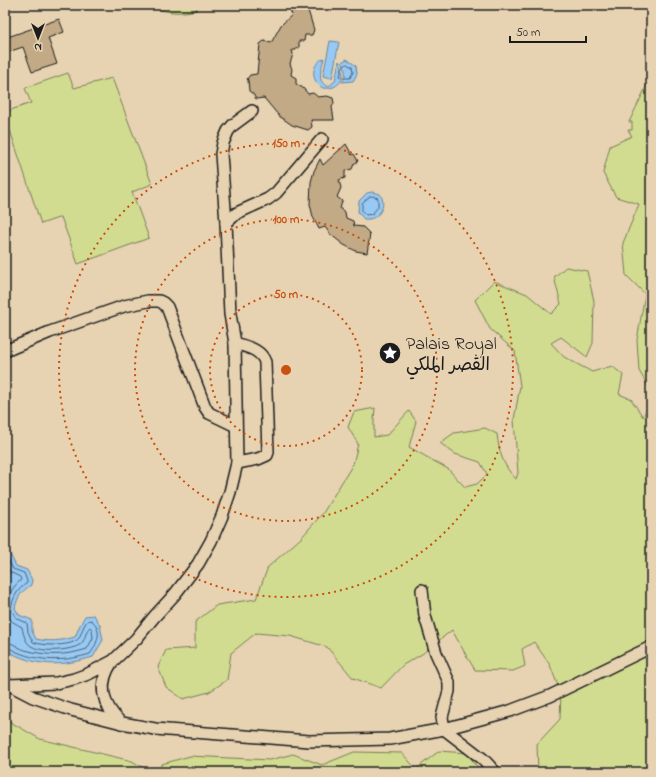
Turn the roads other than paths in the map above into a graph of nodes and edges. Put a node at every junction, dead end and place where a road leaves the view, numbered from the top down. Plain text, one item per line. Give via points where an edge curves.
1 (252, 111) dead end
2 (322, 138) dead end
3 (226, 223) junction
4 (235, 343) junction
5 (5, 351) edge
6 (236, 426) junction
7 (237, 463) junction
8 (422, 590) dead end
9 (651, 647) edge
10 (113, 661) junction
11 (7, 684) edge
12 (122, 723) junction
13 (444, 729) junction
14 (495, 772) edge

1 - 3 lane via 233,125 223,143 221,154
2 - 3 lane via 276,193 237,213
3 - 4 lane via 230,314
4 - 6 lane
4 - 7 lane via 251,348 264,358 267,413 267,455 258,460
5 - 6 lane via 124,306 159,301 167,307 205,408
6 - 7 lane
7 - 10 lane via 222,516 198,564 136,640
8 - 13 lane via 425,616 436,653 449,682 442,717
9 - 13 lane via 550,696 510,711
10 - 11 lane via 88,674 56,683
10 - 12 lane via 104,681 104,698 110,711
11 - 12 lane via 33,697 71,710
12 - 13 lane via 155,729 309,741 390,739
13 - 14 lane via 483,759

